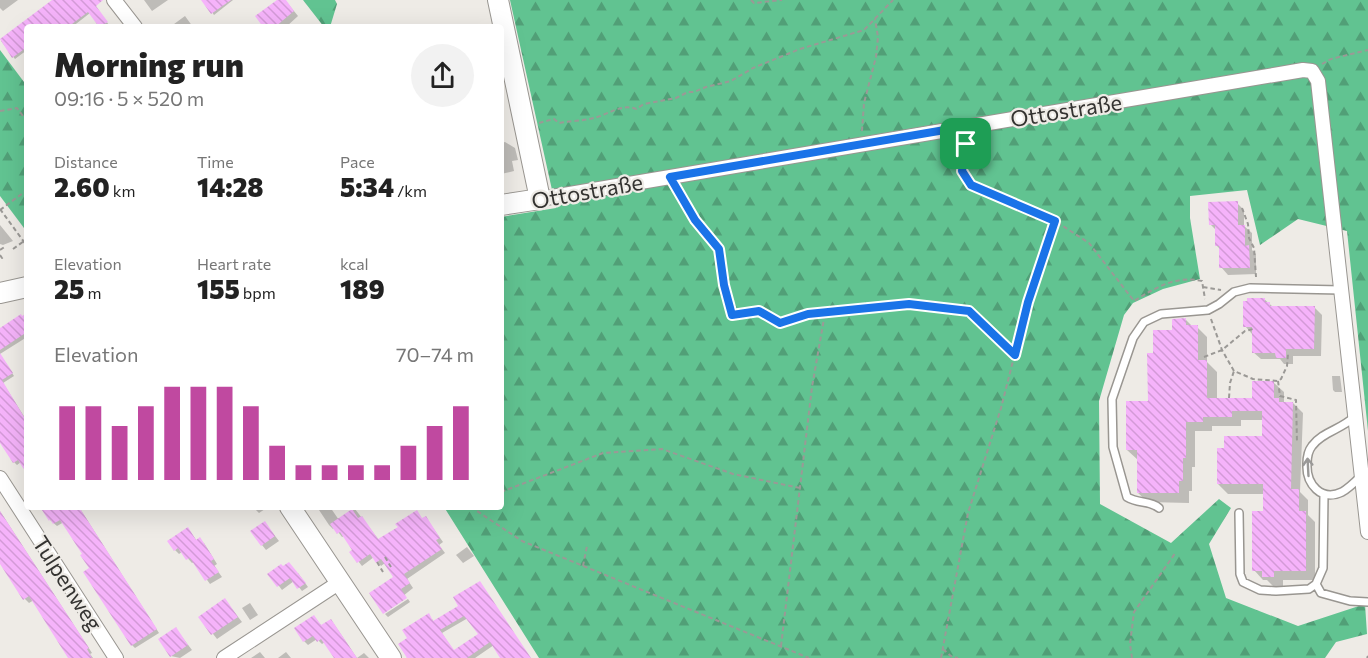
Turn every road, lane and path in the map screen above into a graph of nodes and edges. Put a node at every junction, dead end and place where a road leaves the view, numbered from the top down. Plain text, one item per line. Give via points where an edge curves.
1 (114, 0) edge
2 (498, 0) edge
3 (751, 0) edge
4 (782, 0) edge
5 (892, 0) edge
6 (875, 19) junction
7 (133, 24) edge
8 (503, 24) edge
9 (504, 28) edge
10 (1368, 50) edge
11 (1312, 71) junction
12 (0, 111) edge
13 (24, 117) edge
14 (968, 126) junction
15 (525, 127) junction
16 (861, 144) junction
17 (670, 177) junction
18 (24, 192) edge
19 (540, 199) junction
20 (504, 205) edge
21 (1242, 208) dead end
22 (0, 209) edge
23 (1055, 221) junction
24 (24, 241) edge
25 (24, 245) edge
26 (6, 246) dead end
27 (13, 249) dead end
28 (0, 250) edge
29 (24, 288) edge
30 (1259, 288) junction
31 (1341, 290) junction
32 (0, 293) edge
33 (1208, 310) junction
34 (825, 313) junction
35 (1253, 329) dead end
36 (1222, 350) junction
37 (1288, 354) dead end
38 (1015, 355) junction
39 (1204, 357) dead end
40 (1234, 371) junction
41 (1278, 381) junction
42 (1229, 398) dead end
43 (1356, 416) junction
44 (1297, 442) dead end
45 (1362, 475) junction
46 (0, 478) edge
47 (801, 488) junction
48 (504, 491) edge
49 (1324, 494) junction
50 (1159, 508) dead end
51 (293, 510) edge
52 (476, 510) edge
53 (1239, 513) dead end
54 (1368, 532) edge
55 (587, 546) dead end
56 (1176, 552) dead end
57 (385, 557) dead end
58 (377, 562) dead end
59 (583, 566) junction
60 (391, 567) dead end
61 (383, 572) dead end
62 (340, 582) junction
63 (1316, 584) junction
64 (1368, 602) edge
65 (781, 646) junction
66 (944, 649) junction
67 (951, 657) edge
68 (116, 658) edge
69 (224, 658) edge
70 (391, 658) edge
71 (809, 658) edge
72 (941, 658) edge
73 (958, 658) edge
74 (1132, 658) edge

1 - 7 street
2 - 8 street
3 - 4 path
5 - 6 path
6 - 15 path via 864,30 800,49 731,81 676,98 636,109 610,110 596,118 559,123 554,119
6 - 16 path via 876,57 864,102
9 - 15 street
10 - 11 path via 1331,59
11 - 14 street, Ottostraße
11 - 31 street via 1318,81
12 - 13 path via 17,108
14 - 16 street, Ottostraße
14 - 23 path via 962,171 971,185
15 - 19 street
16 - 17 street, Ottostraße
17 - 19 street, Ottostraße
17 - 34 path via 695,220 719,249 732,315 759,311 780,323
18 - 22 path
19 - 20 street, Ottostraße
21 - 30 path via 1254,248
22 - 24 path
23 - 33 path via 1089,243 1134,301 1162,285 1189,278 1202,281
23 - 38 path
25 - 27 path
26 - 28 path
29 - 32 street
30 - 31 lane
30 - 33 lane via 1234,292
31 - 43 street
33 - 36 path
33 - 50 lane via 1161,314 1144,322 1133,338 1113,390 1113,447 1127,497 1135,502 1154,503
34 - 38 path via 909,304 969,311
34 - 47 path
35 - 36 path
36 - 39 path
36 - 40 path
37 - 41 path via 1287,366
38 - 66 path via 968,513
40 - 41 path via 1253,379
40 - 42 path
41 - 44 path via 1280,396 1296,400
43 - 45 street
49 -> 43 lane via 1311,485 1307,471 1311,447
45 - 49 lane via 1340,493
45 - 54 street
46 - 68 street, Tulpenweg
47 - 48 path via 733,474 662,449 603,453
47 - 65 path
49 - 63 lane via 1323,568
51 - 62 street
52 - 59 path via 522,541
53 - 63 lane via 1243,582 1260,590 1276,591 1309,589
55 - 59 path
56 - 74 path via 1134,612
57 - 60 path
58 - 61 path
59 - 65 path
62 - 69 street
62 - 70 street
63 - 64 lane via 1321,593
65 - 71 path
66 - 67 path
66 - 72 path
67 - 73 path

